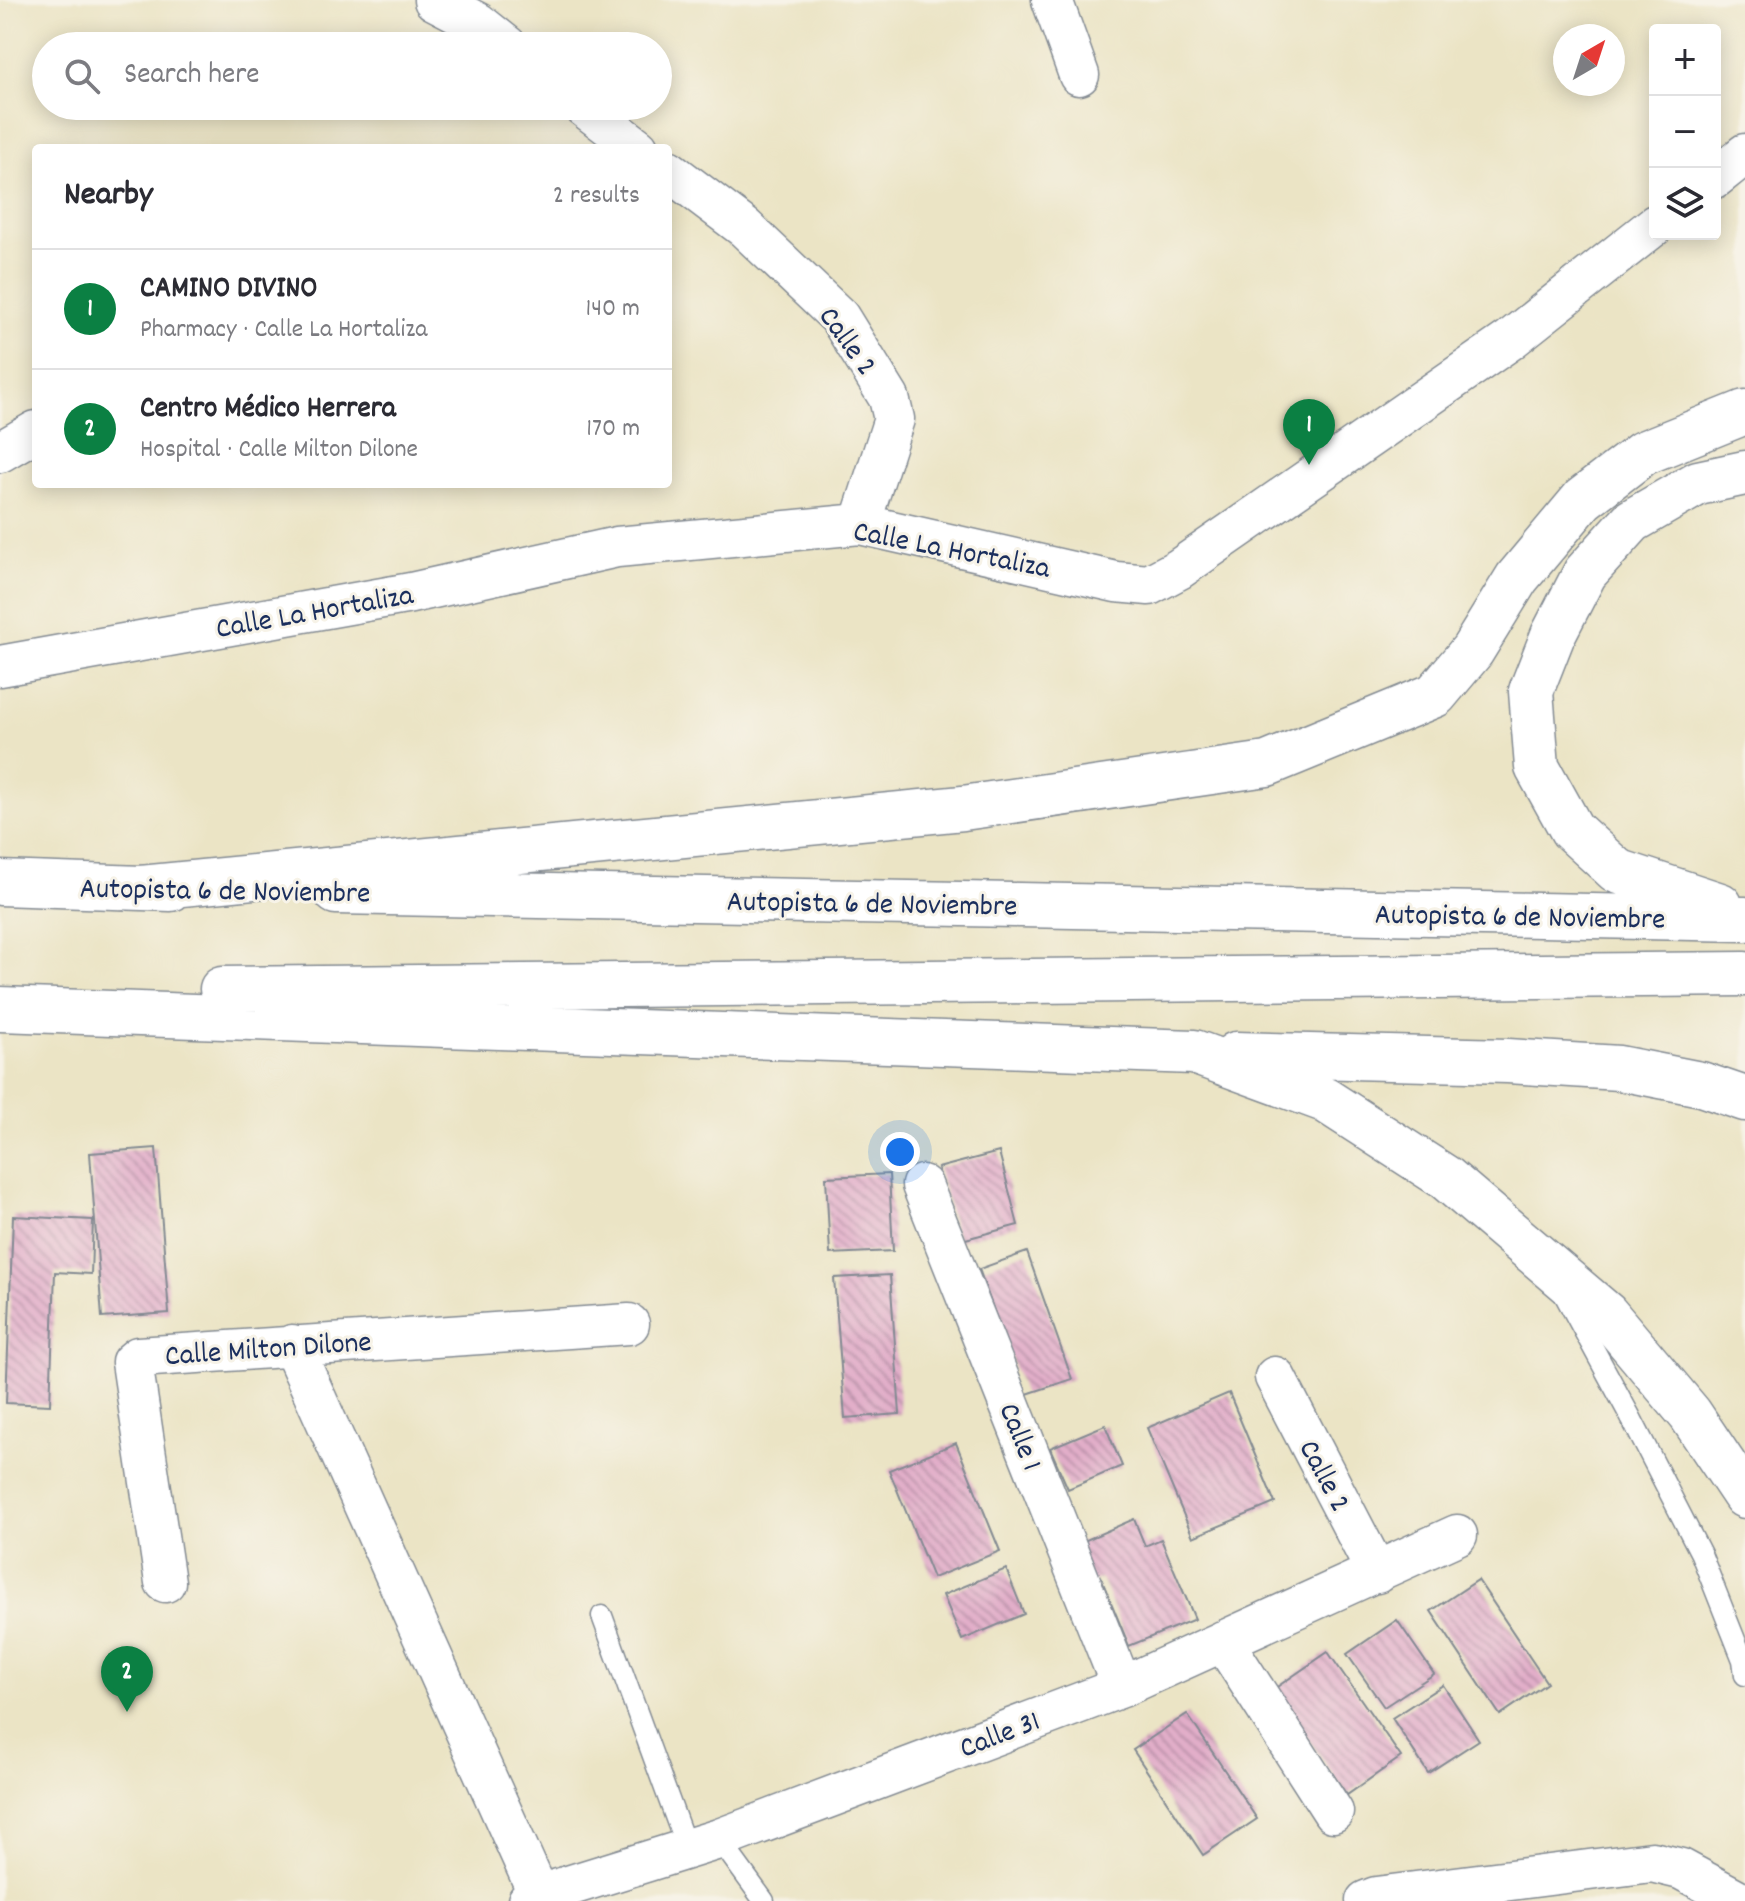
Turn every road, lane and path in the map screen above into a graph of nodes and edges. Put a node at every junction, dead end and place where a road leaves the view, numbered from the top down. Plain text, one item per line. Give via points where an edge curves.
1 (434, 0) edge
2 (1052, 0) edge
3 (489, 32) edge
4 (1079, 75) dead end
5 (601, 120) edge
6 (633, 144) edge
7 (1745, 154) edge
8 (672, 173) edge
9 (1721, 173) edge
10 (1649, 230) edge
11 (1745, 412) edge
12 (32, 433) edge
13 (0, 452) edge
14 (1745, 473) edge
15 (860, 524) junction
16 (0, 666) edge
17 (0, 883) edge
18 (141, 888) junction
19 (1745, 913) edge
20 (1745, 919) edge
21 (1745, 974) edge
22 (0, 992) edge
23 (0, 1009) edge
24 (1194, 1052) junction
25 (1745, 1099) edge
26 (922, 1185) dead end
27 (1547, 1263) junction
28 (629, 1324) dead end
29 (292, 1345) junction
30 (1275, 1377) dead end
31 (1745, 1496) edge
32 (1457, 1535) dead end
33 (1377, 1573) junction
34 (165, 1582) dead end
35 (602, 1616) dead end
36 (1223, 1641) junction
37 (1745, 1675) edge
38 (1122, 1687) junction
39 (1333, 1812) dead end
40 (703, 1844) junction
41 (534, 1898) edge
42 (764, 1901) edge
43 (1366, 1901) edge
44 (1740, 1901) edge

1 - 3 street
2 - 4 street
5 - 6 street
7 - 9 street
8 - 15 street, Calle 2 via 745,228 839,317 889,398 894,419
10 - 15 street, Calle La Hortaliza via 1510,340 1149,585
11 - 18 highway via 1643,453 1583,499 1517,578 1472,651 1435,695 1267,764 963,808
12 - 13 street
14 - 19 highway via 1698,483 1632,521 1585,573 1531,691 1537,767 1572,830 1617,871
15 - 16 street, Calle La Hortaliza via 617,547 411,593
17 - 18 highway, Autopista 6 de Noviembre
18 - 20 highway, Autopista 6 de Noviembre
21 - 22 highway, Autopista 6 de Noviembre
23 - 24 highway
24 - 25 highway via 1619,1068 1701,1084
24 - 27 highway via 1325,1100 1446,1178
26 - 38 street, Calle 1
27 - 31 highway via 1615,1325 1690,1414
27 - 37 lane via 1701,1554
28 - 29 street, Calle Milton Dilone
29 - 34 street, Calle Milton Dilone via 138,1357 132,1362
29 - 41 street
30 - 33 street, Calle 2
32 - 33 street, Calle 31
33 - 36 street, Calle 31
35 - 40 lane
36 - 38 street, Calle 31
36 - 39 street
38 - 40 street, Calle 31
40 - 41 street, Calle 31
40 - 42 lane
43 - 44 street via 1652,1862 1681,1869

